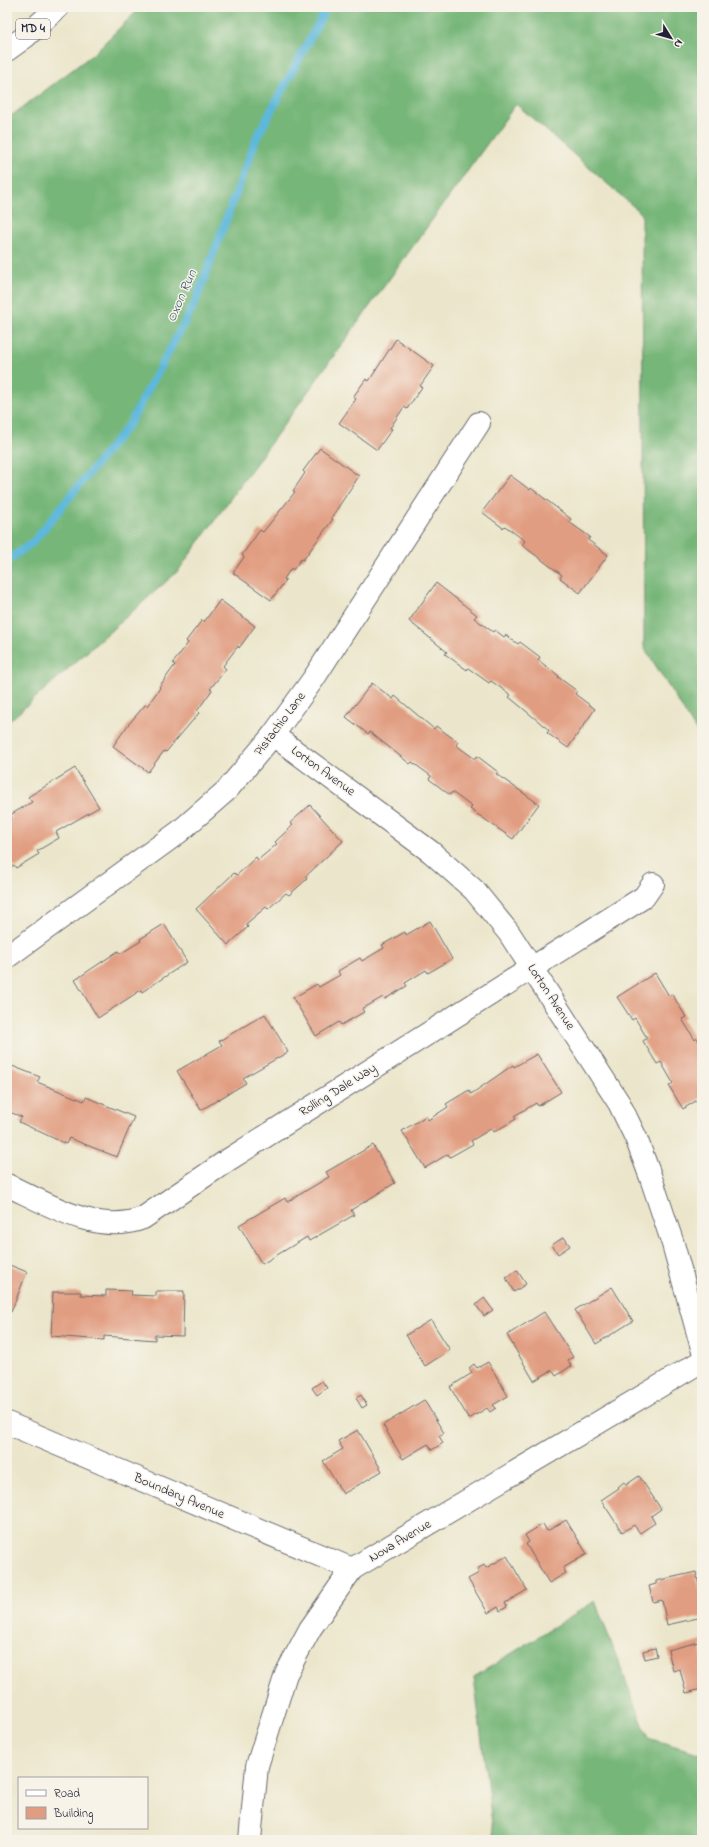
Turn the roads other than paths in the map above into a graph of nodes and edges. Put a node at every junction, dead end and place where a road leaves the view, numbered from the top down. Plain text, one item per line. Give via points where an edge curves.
1 (58, 7) edge
2 (7, 50) edge
3 (479, 423) dead end
4 (273, 735) junction
5 (653, 884) dead end
6 (7, 957) edge
7 (532, 968) junction
8 (7, 1186) edge
9 (702, 1348) edge
10 (702, 1361) edge
11 (7, 1423) edge
12 (352, 1570) junction
13 (250, 1840) edge

1 - 2 main road, MD 4
3 - 4 main road, Pistachio Lane via 327,660
4 - 6 main road, Pistachio Lane via 227,790 200,815
4 - 7 main road, Lorton Avenue via 431,852 474,890 509,932
5 - 7 main road, Rolling Dale Way via 644,897
7 - 8 main road, Rolling Dale Way via 234,1156 143,1218 118,1224 91,1221
7 - 9 main road, Lorton Avenue via 619,1103 636,1138 673,1244
10 - 12 main road, Nova Avenue
11 - 12 main road, Boundary Avenue
12 - 13 main road, Nova Avenue via 310,1628 286,1674 257,1766

